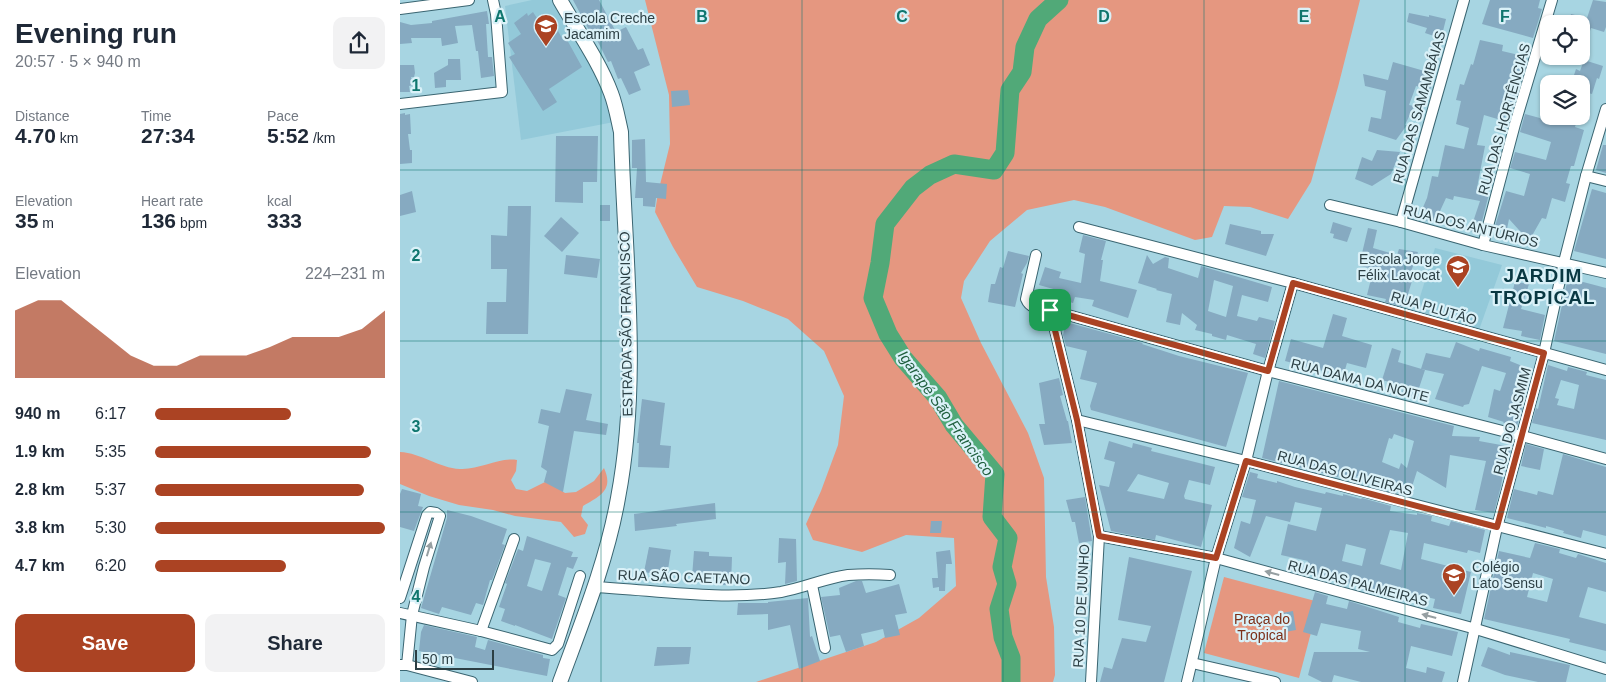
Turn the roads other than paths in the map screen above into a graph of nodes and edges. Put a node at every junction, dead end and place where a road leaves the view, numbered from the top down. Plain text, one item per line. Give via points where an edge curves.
1 (469, 0) edge
2 (493, 0) edge
3 (560, 0) edge
4 (1464, 0) edge
5 (1552, 0) edge
6 (400, 9) edge
7 (400, 104) edge
8 (1606, 109) edge
9 (1586, 176) junction
10 (1606, 181) edge
11 (1330, 205) dead end
12 (1400, 222) junction
13 (1079, 227) dead end
14 (1483, 245) junction
15 (1036, 255) dead end
16 (1564, 262) junction
17 (1606, 273) edge
18 (1293, 283) junction
19 (1050, 310) junction
20 (1544, 353) junction
21 (1606, 370) edge
22 (1268, 371) junction
23 (1077, 420) junction
24 (1522, 436) junction
25 (1606, 459) edge
26 (1246, 461) junction
27 (1497, 527) junction
28 (1099, 536) junction
29 (514, 539) dead end
30 (1606, 554) edge
31 (1216, 558) junction
32 (410, 563) junction
33 (424, 567) junction
34 (890, 575) dead end
35 (580, 576) dead end
36 (812, 585) junction
37 (594, 587) junction
38 (400, 598) edge
39 (400, 612) edge
40 (412, 615) junction
41 (1476, 629) junction
42 (481, 631) junction
43 (825, 648) dead end
44 (1192, 663) junction
45 (404, 665) edge
46 (1606, 669) edge
47 (472, 682) edge
48 (560, 682) edge
49 (1091, 682) edge
50 (1187, 682) edge
51 (1275, 682) edge
52 (1463, 682) edge

1 - 6 street
2 - 7 street via 502,92
3 - 37 street, ESTRADA SÃO FRANCISCO via 611,93 621,132 629,336 627,430 613,525
4 - 12 street, RUA DAS SAMAMBÁIAS
5 - 14 street, RUA DAS HORTÊNCIAS
8 - 9 street, RUA DO JASMIM
9 - 10 street
9 - 16 street, RUA DO JASMIM
11 - 12 street, RUA DOS ANTÚRIOS
12 - 14 street, RUA DOS ANTÚRIOS
13 - 18 street, RUA PLUTÃO
14 - 16 street, RUA DOS ANTÚRIOS
15 - 19 street via 1026,299 1032,307
16 - 17 street, RUA DOS ANTÚRIOS
16 - 20 street, RUA DO JASMIM
18 - 20 street, RUA PLUTÃO
18 - 22 street
19 - 22 street, RUA DAMA DA NOITE
19 - 23 street, RUA 10 DE JUNHO
20 - 21 street, RUA PLUTÃO
20 - 24 street, RUA DO JASMIM
22 - 24 street, RUA DAMA DA NOITE
22 - 26 street
23 - 26 street, RUA DAS OLIVEIRAS
23 - 28 street, RUA 10 DE JUNHO
24 - 25 street, RUA DAMA DA NOITE
24 - 27 street, RUA DO JASMIM
26 - 27 street, RUA DAS OLIVEIRAS
26 - 31 street
27 - 30 street, RUA DAS OLIVEIRAS
27 - 41 street, RUA DO JASMIM
28 - 31 street, RUA DAS PALMEIRAS
28 - 49 street, RUA 10 DE JUNHO
29 - 42 street
41 -> 31 street, RUA DAS PALMEIRAS
31 - 44 street
32 - 33 street
33 -> 32 street via 440,516 436,513 427,515
32 - 38 street
33 - 40 street
34 - 36 street, RUA SÃO CAETANO via 847,575
35 - 42 street via 557,647 548,650
36 - 37 street, RUA SÃO CAETANO via 782,592 744,595
36 - 43 street
37 - 48 street, ESTRADA SÃO FRANCISCO
39 - 40 street
40 - 42 street
40 - 45 street
41 - 46 street, RUA DAS PALMEIRAS
41 - 52 street, RUA DO JASMIM
44 - 50 street
44 - 51 street
45 - 47 street

